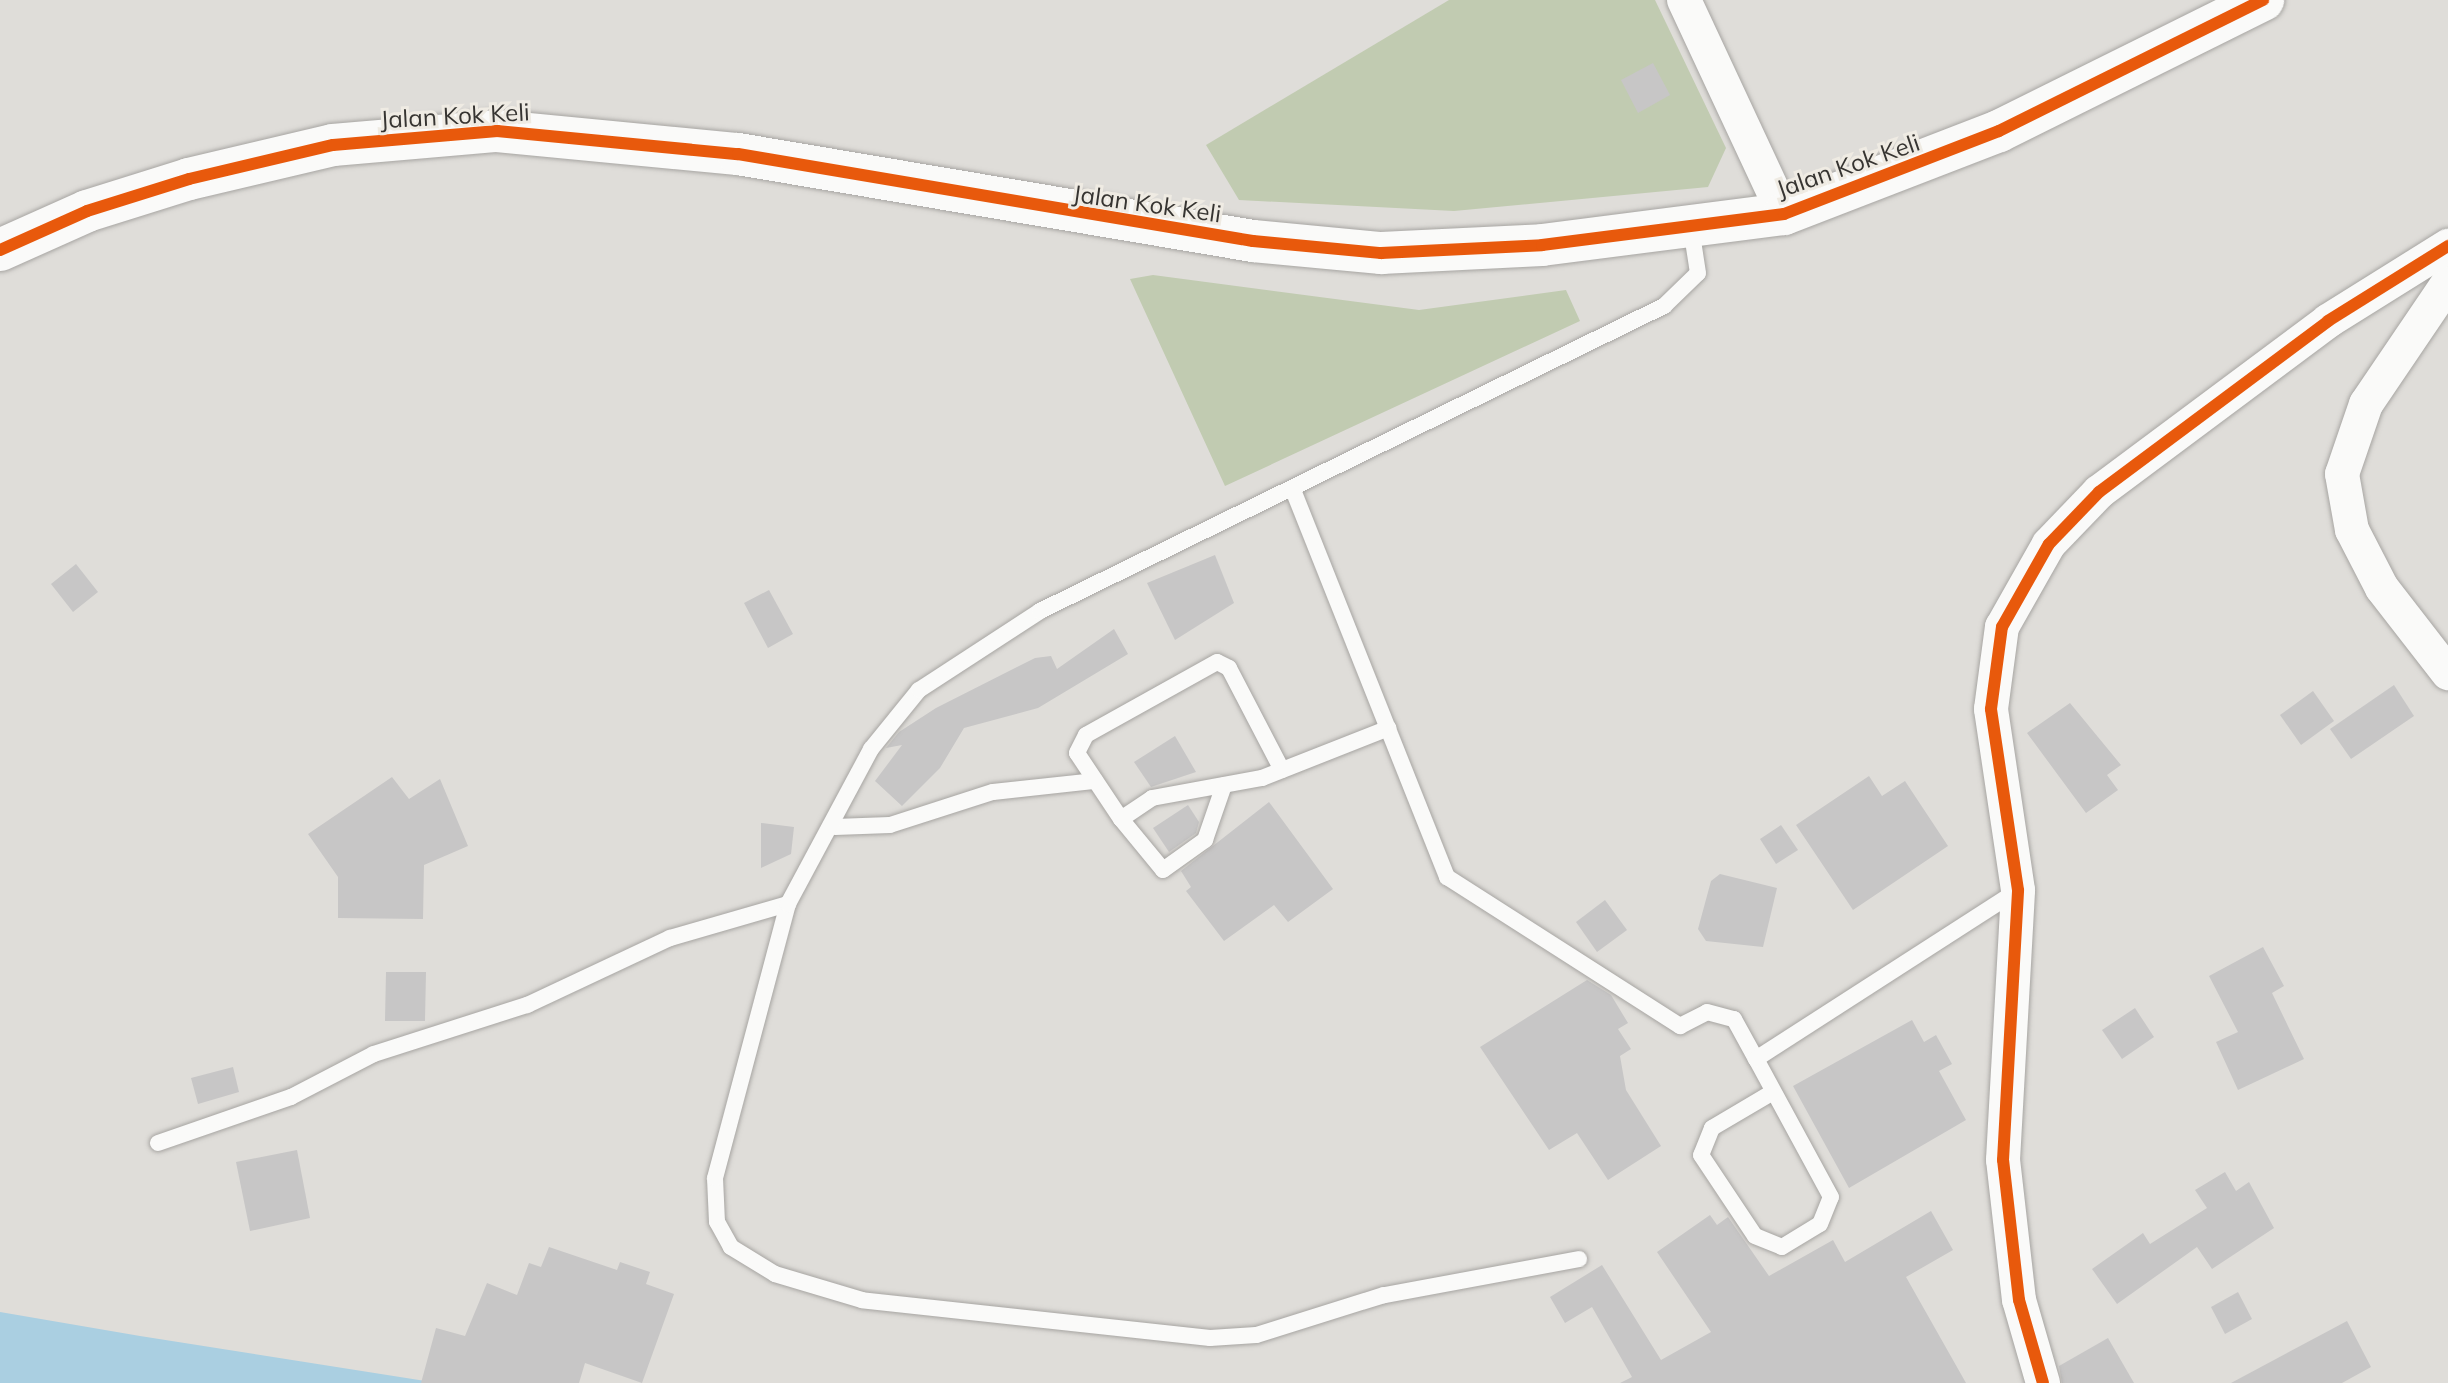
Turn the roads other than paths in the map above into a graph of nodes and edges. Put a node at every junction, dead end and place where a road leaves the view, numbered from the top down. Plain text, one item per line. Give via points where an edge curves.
1 (1684, 0) edge
2 (2263, 0) edge
3 (1784, 214) junction
4 (1691, 226) junction
5 (2448, 246) edge
6 (0, 250) edge
7 (2448, 283) edge
8 (1293, 490) junction
9 (2448, 673) edge
10 (1389, 728) junction
11 (1282, 770) junction
12 (1095, 781) junction
13 (1224, 785) junction
14 (1121, 819) junction
15 (835, 827) junction
16 (2018, 890) junction
17 (788, 904) junction
18 (1756, 1059) junction
19 (1773, 1092) junction
20 (158, 1143) dead end
21 (1579, 1259) dead end
22 (2043, 1383) edge

1 - 3 street
2 - 3 street, Jalan Kok Keli via 1999,131
3 - 4 street, Jalan Kok Keli
4 - 6 street, Jalan Kok Keli via 1542,245 1381,253 1104,221 738,154 497,131 333,145 189,179 87,211
4 - 8 lane via 1698,273 1664,306
5 - 16 street via 2328,321 2099,492 2024,579 1993,664 1991,709
7 - 9 street via 2366,404 2342,474 2352,530 2382,588
8 - 10 lane
8 - 15 lane via 992,636 919,690 871,749
10 - 11 lane
10 - 18 lane via 1447,877 1680,1026 1707,1012 1734,1019
11 - 12 lane via 1229,668 1205,662 1086,735 1077,753
11 - 13 lane
12 - 14 lane
12 - 15 lane via 993,792 890,825
13 - 14 lane via 1152,798
13 - 14 lane via 1205,840 1163,870
15 - 17 lane
16 - 18 lane
16 - 22 street via 2002,1137 2019,1300
17 - 20 lane via 670,938 527,1005 374,1054 291,1097
17 - 21 lane via 715,1178 717,1222 731,1247 775,1274 862,1300 1231,1338 1384,1295
18 - 19 lane
19 - 19 lane via 1831,1197 1820,1224 1782,1247 1755,1236 1701,1155 1712,1128

